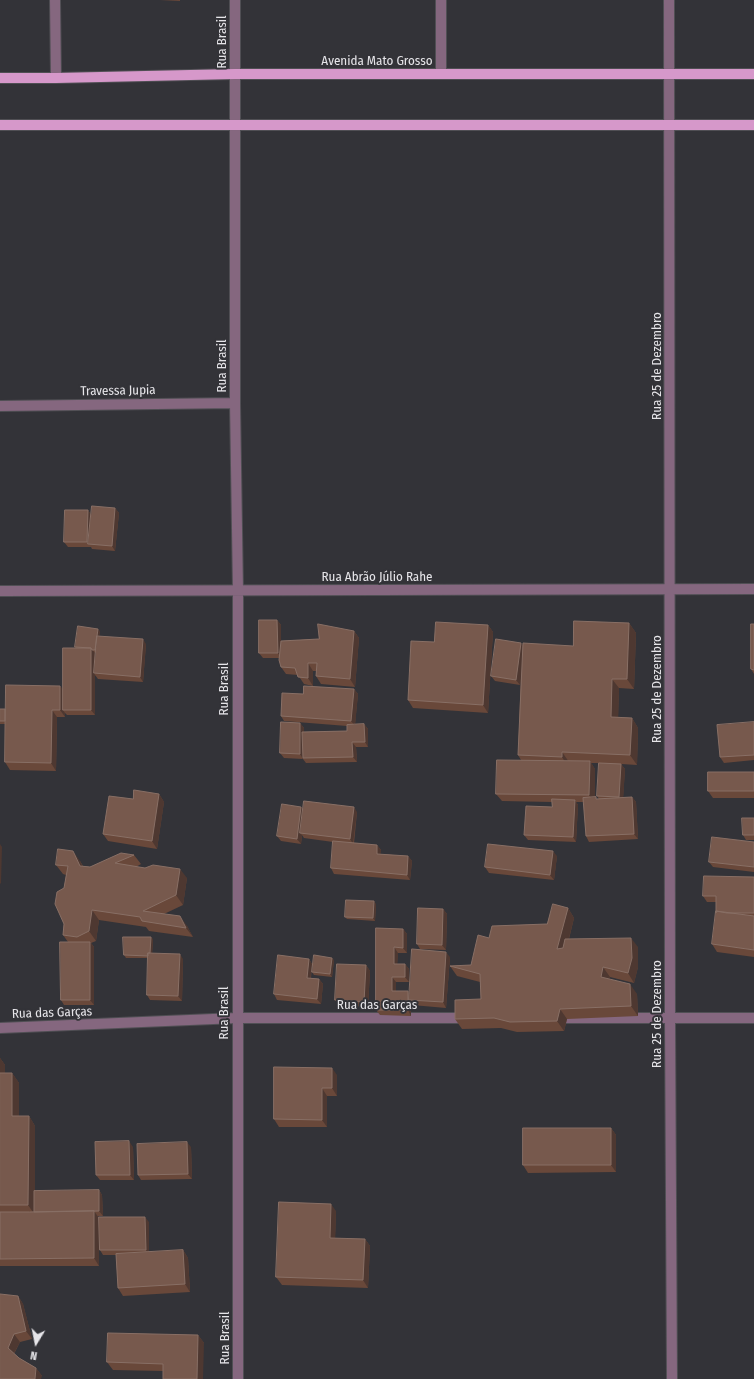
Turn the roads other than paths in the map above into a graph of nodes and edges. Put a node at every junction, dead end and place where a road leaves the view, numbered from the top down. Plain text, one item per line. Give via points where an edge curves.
1 (55, 0) edge
2 (235, 0) edge
3 (441, 0) edge
4 (669, 0) edge
5 (235, 74) junction
6 (441, 74) junction
7 (669, 74) junction
8 (754, 74) edge
9 (0, 78) edge
10 (56, 78) junction
11 (669, 124) junction
12 (754, 124) edge
13 (0, 125) edge
14 (235, 125) junction
15 (235, 403) junction
16 (0, 406) edge
17 (670, 589) junction
18 (754, 589) edge
19 (0, 591) edge
20 (238, 591) junction
21 (237, 1018) junction
22 (481, 1018) edge
23 (560, 1018) edge
24 (670, 1018) junction
25 (754, 1018) edge
26 (0, 1028) edge
27 (238, 1379) edge
28 (672, 1379) edge

1 - 10 street
2 - 5 street, Rua Brasil
3 - 6 street
4 - 7 street, Rua 25 de Dezembro
5 - 6 main road, Avenida Mato Grosso
5 - 10 main road, Avenida Mato Grosso
5 - 14 street, Rua Brasil
6 - 7 main road, Avenida Mato Grosso
7 - 8 main road, Avenida Mato Grosso
7 - 11 street, Rua 25 de Dezembro
9 - 10 main road, Avenida Mato Grosso
11 - 12 main road
11 - 14 main road
11 - 17 street, Rua 25 de Dezembro
13 - 14 main road
14 - 15 street, Rua Brasil
15 - 16 street, Travessa Jupia
15 - 20 street, Rua Brasil
17 - 18 street, Rua Abrão Júlio Rahe
17 - 20 street, Rua Abrão Júlio Rahe
17 - 24 street, Rua 25 de Dezembro
19 - 20 street, Rua Abrão Júlio Rahe
20 - 21 street, Rua Brasil
21 - 22 street, Rua das Garças
21 - 26 street, Rua das Garças
21 - 27 street, Rua Brasil
23 - 24 street
24 - 25 street
24 - 28 street, Rua 25 de Dezembro

